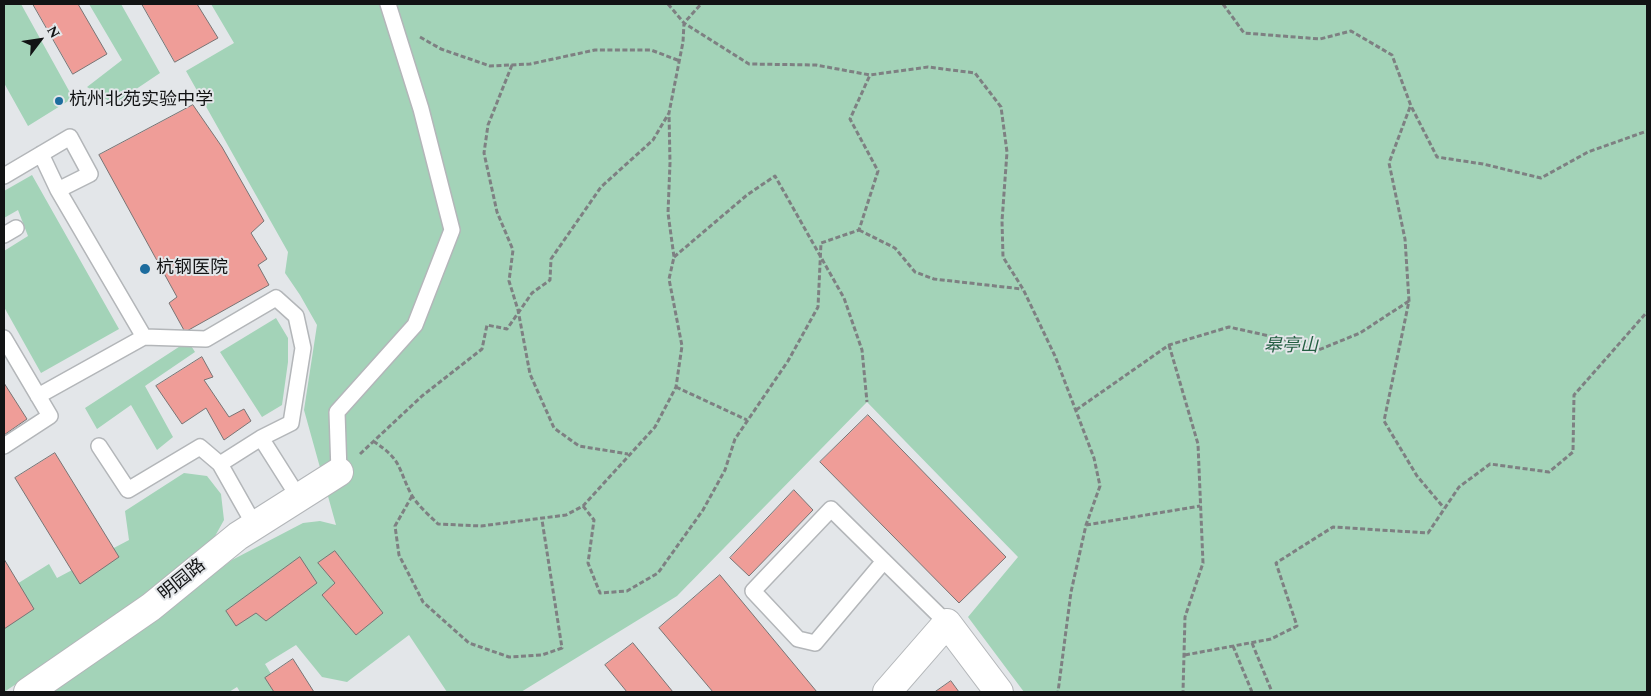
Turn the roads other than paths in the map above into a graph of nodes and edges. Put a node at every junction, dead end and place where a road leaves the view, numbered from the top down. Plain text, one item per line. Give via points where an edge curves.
1 (388, 4) edge
2 (41, 154) junction
3 (4, 176) edge
4 (58, 190) junction
5 (144, 337) junction
6 (4, 338) edge
7 (38, 396) junction
8 (261, 438) junction
9 (4, 446) edge
10 (99, 446) dead end
11 (220, 464) junction
12 (339, 472) joint
13 (299, 498) junction
14 (255, 526) junction
15 (884, 561) junction
16 (947, 624) junction
17 (28, 692) edge
18 (887, 692) edge
19 (999, 692) edge

1 - 12 lane via 421,109 452,230 415,325 337,412
2 - 3 lane
2 - 4 lane
2 - 4 lane via 70,137 90,174
4 - 5 lane
5 - 7 lane
5 - 8 lane via 206,339 276,298 296,316 303,348 291,423
6 - 7 lane
7 - 9 lane via 50,416
8 - 11 lane
8 - 13 lane
10 - 11 lane via 128,490 200,447
11 - 14 lane
12 - 13 street, 明园路
13 - 14 street, 明园路
14 - 17 street, 明园路 via 238,536 151,607
15 - 15 lane via 831,509 753,591 798,639 815,643
15 - 16 lane
16 - 18 street
16 - 19 street

